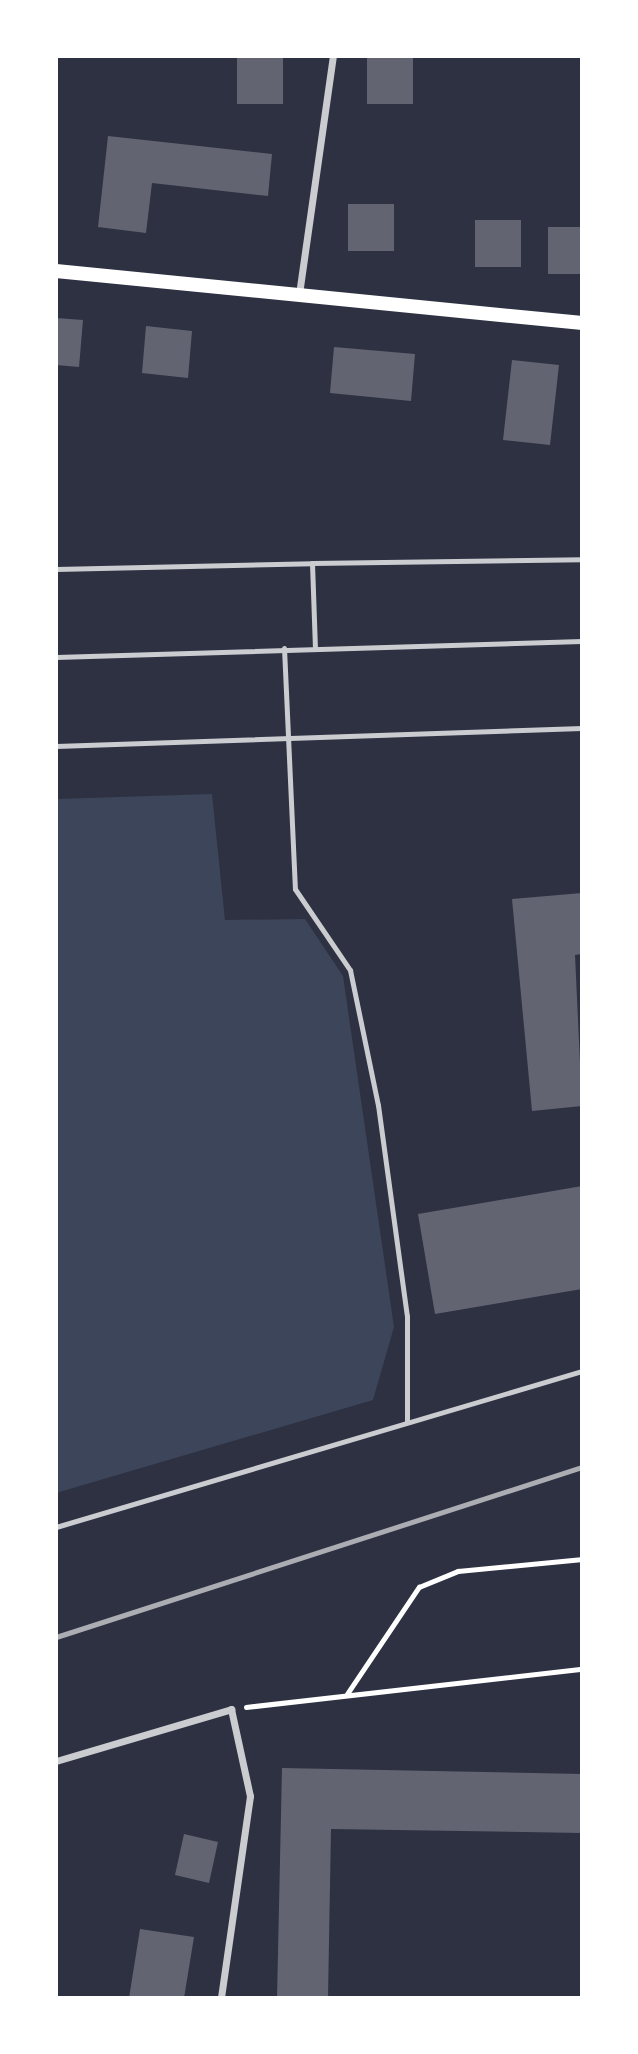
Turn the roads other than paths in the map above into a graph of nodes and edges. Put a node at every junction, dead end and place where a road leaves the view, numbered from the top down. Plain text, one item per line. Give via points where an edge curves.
1 (333, 56) edge
2 (56, 271) edge
3 (299, 294) junction
4 (582, 323) edge
5 (582, 559) edge
6 (312, 563) junction
7 (56, 569) edge
8 (582, 641) edge
9 (315, 647) junction
10 (284, 648) junction
11 (56, 657) edge
12 (582, 728) edge
13 (284, 741) junction
14 (56, 747) edge
15 (582, 1371) edge
16 (407, 1422) junction
17 (56, 1527) edge
18 (56, 1761) edge
19 (221, 1998) edge

1 - 3 street
2 - 3 main road
3 - 4 main road
5 - 6 lane
6 - 7 lane
6 - 9 lane
8 - 9 lane
9 - 10 lane
10 - 11 lane
10 - 13 lane
12 - 13 lane
13 - 14 lane
13 - 16 lane via 295,889 351,970 378,1105 407,1316
15 - 16 lane
16 - 17 lane
18 - 19 street via 232,1709 250,1796

